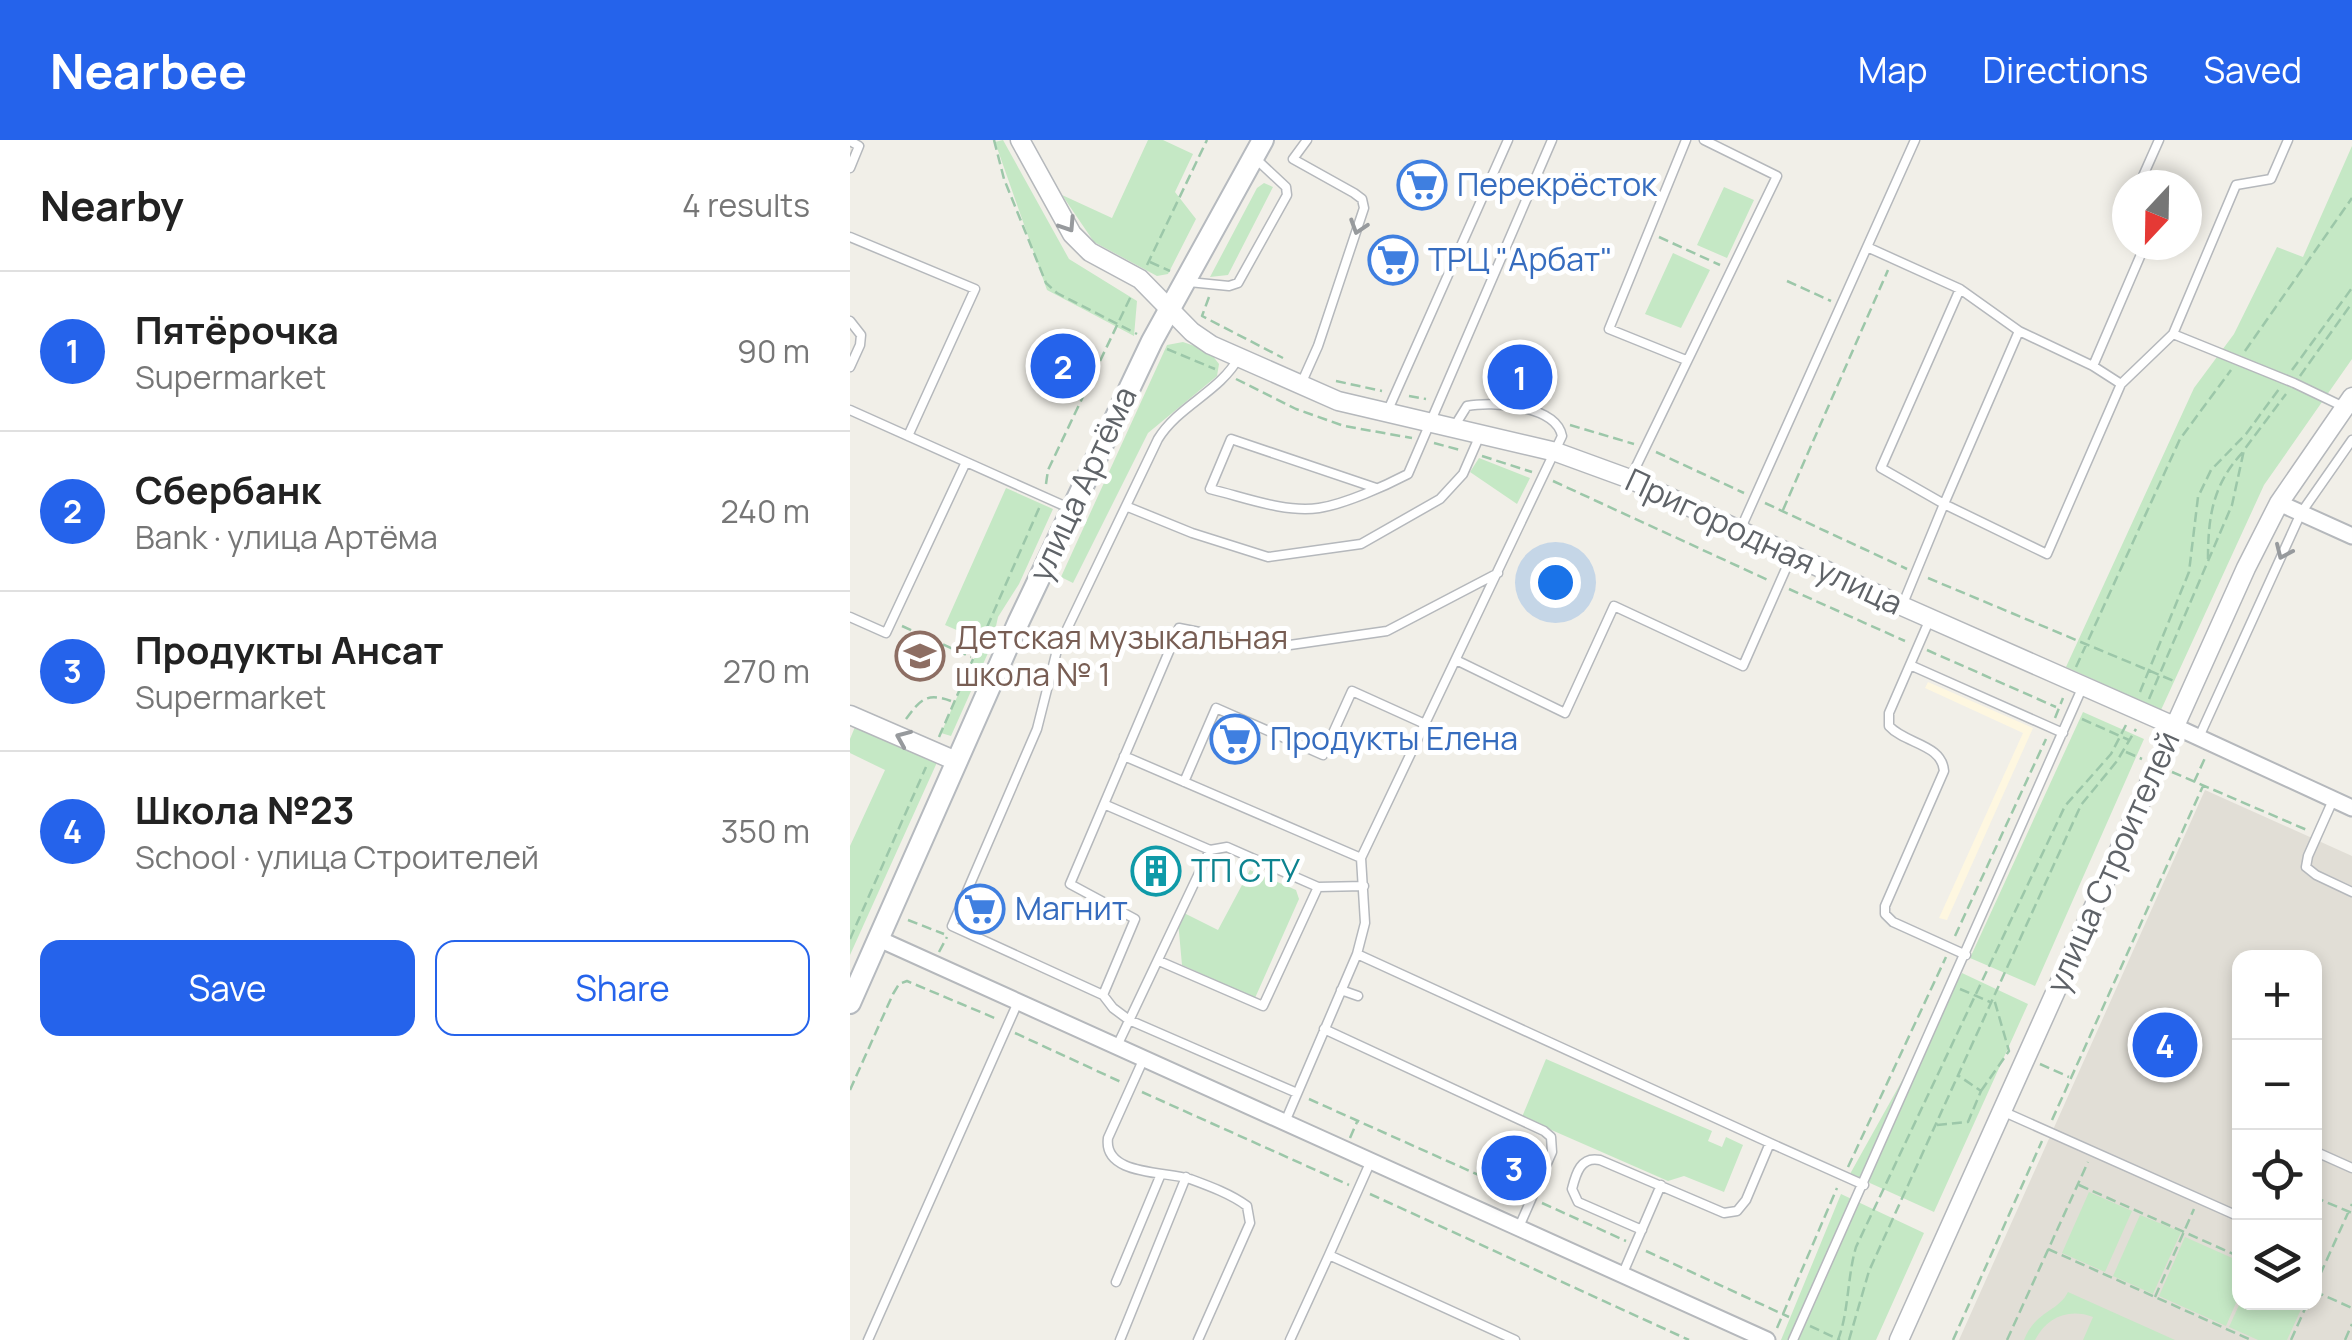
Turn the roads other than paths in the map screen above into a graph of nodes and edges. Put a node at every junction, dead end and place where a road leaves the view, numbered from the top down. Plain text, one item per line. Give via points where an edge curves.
1 (1020, 140) edge
2 (1307, 140) edge
3 (1508, 140) edge
4 (1552, 140) edge
5 (1686, 140) edge
6 (1704, 140) edge
7 (1915, 140) edge
8 (2159, 140) edge
9 (2288, 140) edge
10 (850, 142) edge
11 (1258, 148) edge
12 (850, 168) edge
13 (2146, 170) edge
14 (850, 237) edge
15 (1867, 248) junction
16 (2139, 260) edge
17 (1178, 277) junction
18 (1960, 289) junction
19 (1170, 308) junction
20 (850, 320) edge
21 (2019, 331) junction
22 (2173, 334) junction
23 (1238, 357) junction
24 (1686, 360) junction
25 (850, 366) edge
26 (2093, 366) junction
27 (1302, 384) junction
28 (2121, 384) junction
29 (2348, 402) edge
30 (850, 410) edge
31 (1386, 414) junction
32 (1453, 429) junction
33 (1425, 432) junction
34 (1480, 435) junction
35 (908, 436) junction
36 (2352, 440) edge
37 (1556, 452) junction
38 (966, 462) junction
39 (1630, 479) junction
40 (1376, 488) junction
41 (2279, 503) junction
42 (1944, 504) junction
43 (1128, 507) junction
44 (1072, 509) junction
45 (2300, 513) junction
46 (1740, 530) junction
47 (2352, 536) edge
48 (1792, 554) junction
49 (1498, 572) junction
50 (1902, 606) junction
51 (850, 618) edge
52 (1930, 618) junction
53 (1456, 660) junction
54 (1910, 665) junction
55 (2084, 686) junction
56 (851, 719) edge
57 (1425, 724) junction
58 (2174, 726) junction
59 (1037, 729) junction
60 (2063, 733) junction
61 (1050, 735) dead end
62 (2199, 738) junction
63 (1124, 756) junction
64 (956, 761) junction
65 (1184, 782) junction
66 (2333, 800) junction
67 (1106, 805) junction
68 (2352, 808) edge
69 (1210, 850) junction
70 (1361, 858) junction
71 (1364, 886) junction
72 (1318, 887) junction
73 (2352, 892) edge
74 (879, 939) junction
75 (1357, 954) junction
76 (1966, 955) junction
77 (1159, 961) junction
78 (858, 966) edge
79 (1340, 990) junction
80 (1103, 995) junction
81 (1358, 996) dead end
82 (1018, 1002) junction
83 (850, 1003) edge
84 (1129, 1020) junction
85 (1324, 1029) junction
86 (1117, 1046) junction
87 (1144, 1058) junction
88 (1296, 1094) junction
89 (2001, 1111) junction
90 (1285, 1122) junction
91 (1770, 1143) junction
92 (2322, 1155) edge
93 (1371, 1161) junction
94 (2352, 1168) edge
95 (1161, 1174) junction
96 (1186, 1177) junction
97 (1661, 1185) junction
98 (1864, 1185) junction
99 (2232, 1213) edge
100 (1519, 1227) junction
101 (1642, 1230) junction
102 (1329, 1255) junction
103 (1623, 1273) junction
104 (1116, 1282) dead end
105 (868, 1340) edge
106 (1120, 1340) edge
107 (1198, 1340) edge
108 (1290, 1340) edge
109 (1515, 1340) edge
110 (1767, 1340) edge
111 (1793, 1340) edge
112 (1898, 1340) edge

1 -> 19 street, Пригородная улица via 1072,234 1090,252 1140,279
2 -> 27 lane via 1293,159 1354,193 1364,208
3 - 31 lane
4 - 33 lane
5 - 24 lane via 1608,329
6 - 24 lane via 1778,176
7 - 15 lane
8 - 13 lane
9 - 22 lane via 2271,179 2236,185
10 - 12 lane via 859,146
11 - 17 main road, улица Артёма
11 - 17 lane via 1287,194 1238,283
14 - 35 lane via 975,289
15 - 18 lane
15 - 46 lane
16 - 26 lane
17 - 19 main road, улица Артёма
18 - 21 lane
18 - 42 lane via 1880,468
19 - 23 street, Пригородная улица via 1192,332
19 - 44 main road, улица Артёма
20 - 25 lane via 861,335
21 - 26 lane
21 - 42 lane
22 - 28 lane
22 - 29 lane
23 - 27 street, Пригородная улица
23 - 43 lane via 1229,375 1167,425
24 - 39 lane
26 - 28 lane
27 - 31 street, Пригородная улица
28 - 42 lane via 2047,554
29 - 41 street, улица Строителей
30 - 35 lane
31 - 33 street, Пригородная улица
32 - 33 street, Пригородная улица
32 - 34 street, Пригородная улица
32 - 37 lane via 1467,406 1505,404 1550,418 1560,429
33 - 40 lane via 1408,474
34 - 37 street, Пригородная улица
34 - 43 lane via 1463,474 1440,499 1361,544 1268,557
35 - 38 lane
36 - 45 lane
37 - 39 street, Пригородная улица
37 - 49 lane
38 - 44 lane
38 - 51 lane via 886,633
39 - 46 street, Пригородная улица
40 - 40 lane via 1320,508 1210,489 1231,439
41 - 45 street
41 - 58 street, улица Строителей
42 - 50 lane
43 - 59 lane via 1057,650
44 - 64 main road, улица Артёма
45 - 47 street
45 -> 62 lane
46 - 48 street, Пригородная улица
48 - 50 street, Пригородная улица
48 - 53 lane via 1742,666 1614,606 1565,712
49 - 53 lane
49 - 63 lane via 1387,630 1276,647 1178,628
50 - 52 street, Пригородная улица
52 - 54 lane
52 - 55 street, Пригородная улица
53 - 57 lane
54 - 60 lane
54 - 76 lane via 1889,726 1936,753 1944,770 1885,914
55 - 58 street, Пригородная улица
55 - 60 lane
64 -> 56 street
57 - 65 lane via 1352,691 1323,755 1216,708
57 - 70 lane
58 - 62 street, Пригородная улица
58 - 89 street, улица Строителей
59 - 61 lane
59 - 80 lane via 952,926
60 - 76 lane
62 - 66 street, Пригородная улица
63 - 65 lane
63 - 67 lane
64 - 74 main road, улица Артёма
65 - 70 lane
66 - 68 street, Пригородная улица
66 - 73 lane via 2306,868
67 - 69 lane
67 - 80 lane via 1070,884 1135,919
69 - 72 lane via 1228,847
69 - 77 lane
70 - 71 lane
71 - 72 lane
71 - 75 lane via 1366,922
72 - 77 lane via 1263,1006
74 - 78 main road, улица Артёма
74 - 82 street
75 - 79 lane
75 - 91 lane
76 - 98 lane
77 - 84 lane
78 - 83 main road, улица Артёма
79 - 81 lane
79 - 85 lane
80 - 84 lane
82 - 86 street
82 - 105 lane
84 - 86 lane
84 - 88 lane
85 - 88 lane
85 - 100 lane via 1550,1137 1552,1152
86 - 87 street
87 - 90 street
87 - 95 lane via 1106,1149 1112,1159
88 - 90 lane
89 - 99 lane
89 - 112 street, улица Строителей
90 - 93 street
91 - 97 lane via 1737,1210 1724,1213
91 - 98 lane
92 - 94 lane
93 - 100 street
93 - 102 lane
95 - 96 lane
95 - 104 lane
96 - 106 lane
96 - 107 lane via 1237,1198 1247,1206 1250,1223
97 - 101 lane
97 - 101 lane via 1594,1159 1582,1163 1574,1181 1578,1202
98 - 111 lane
100 - 103 street
101 - 103 lane
102 - 108 lane
102 - 109 lane
103 - 110 street

